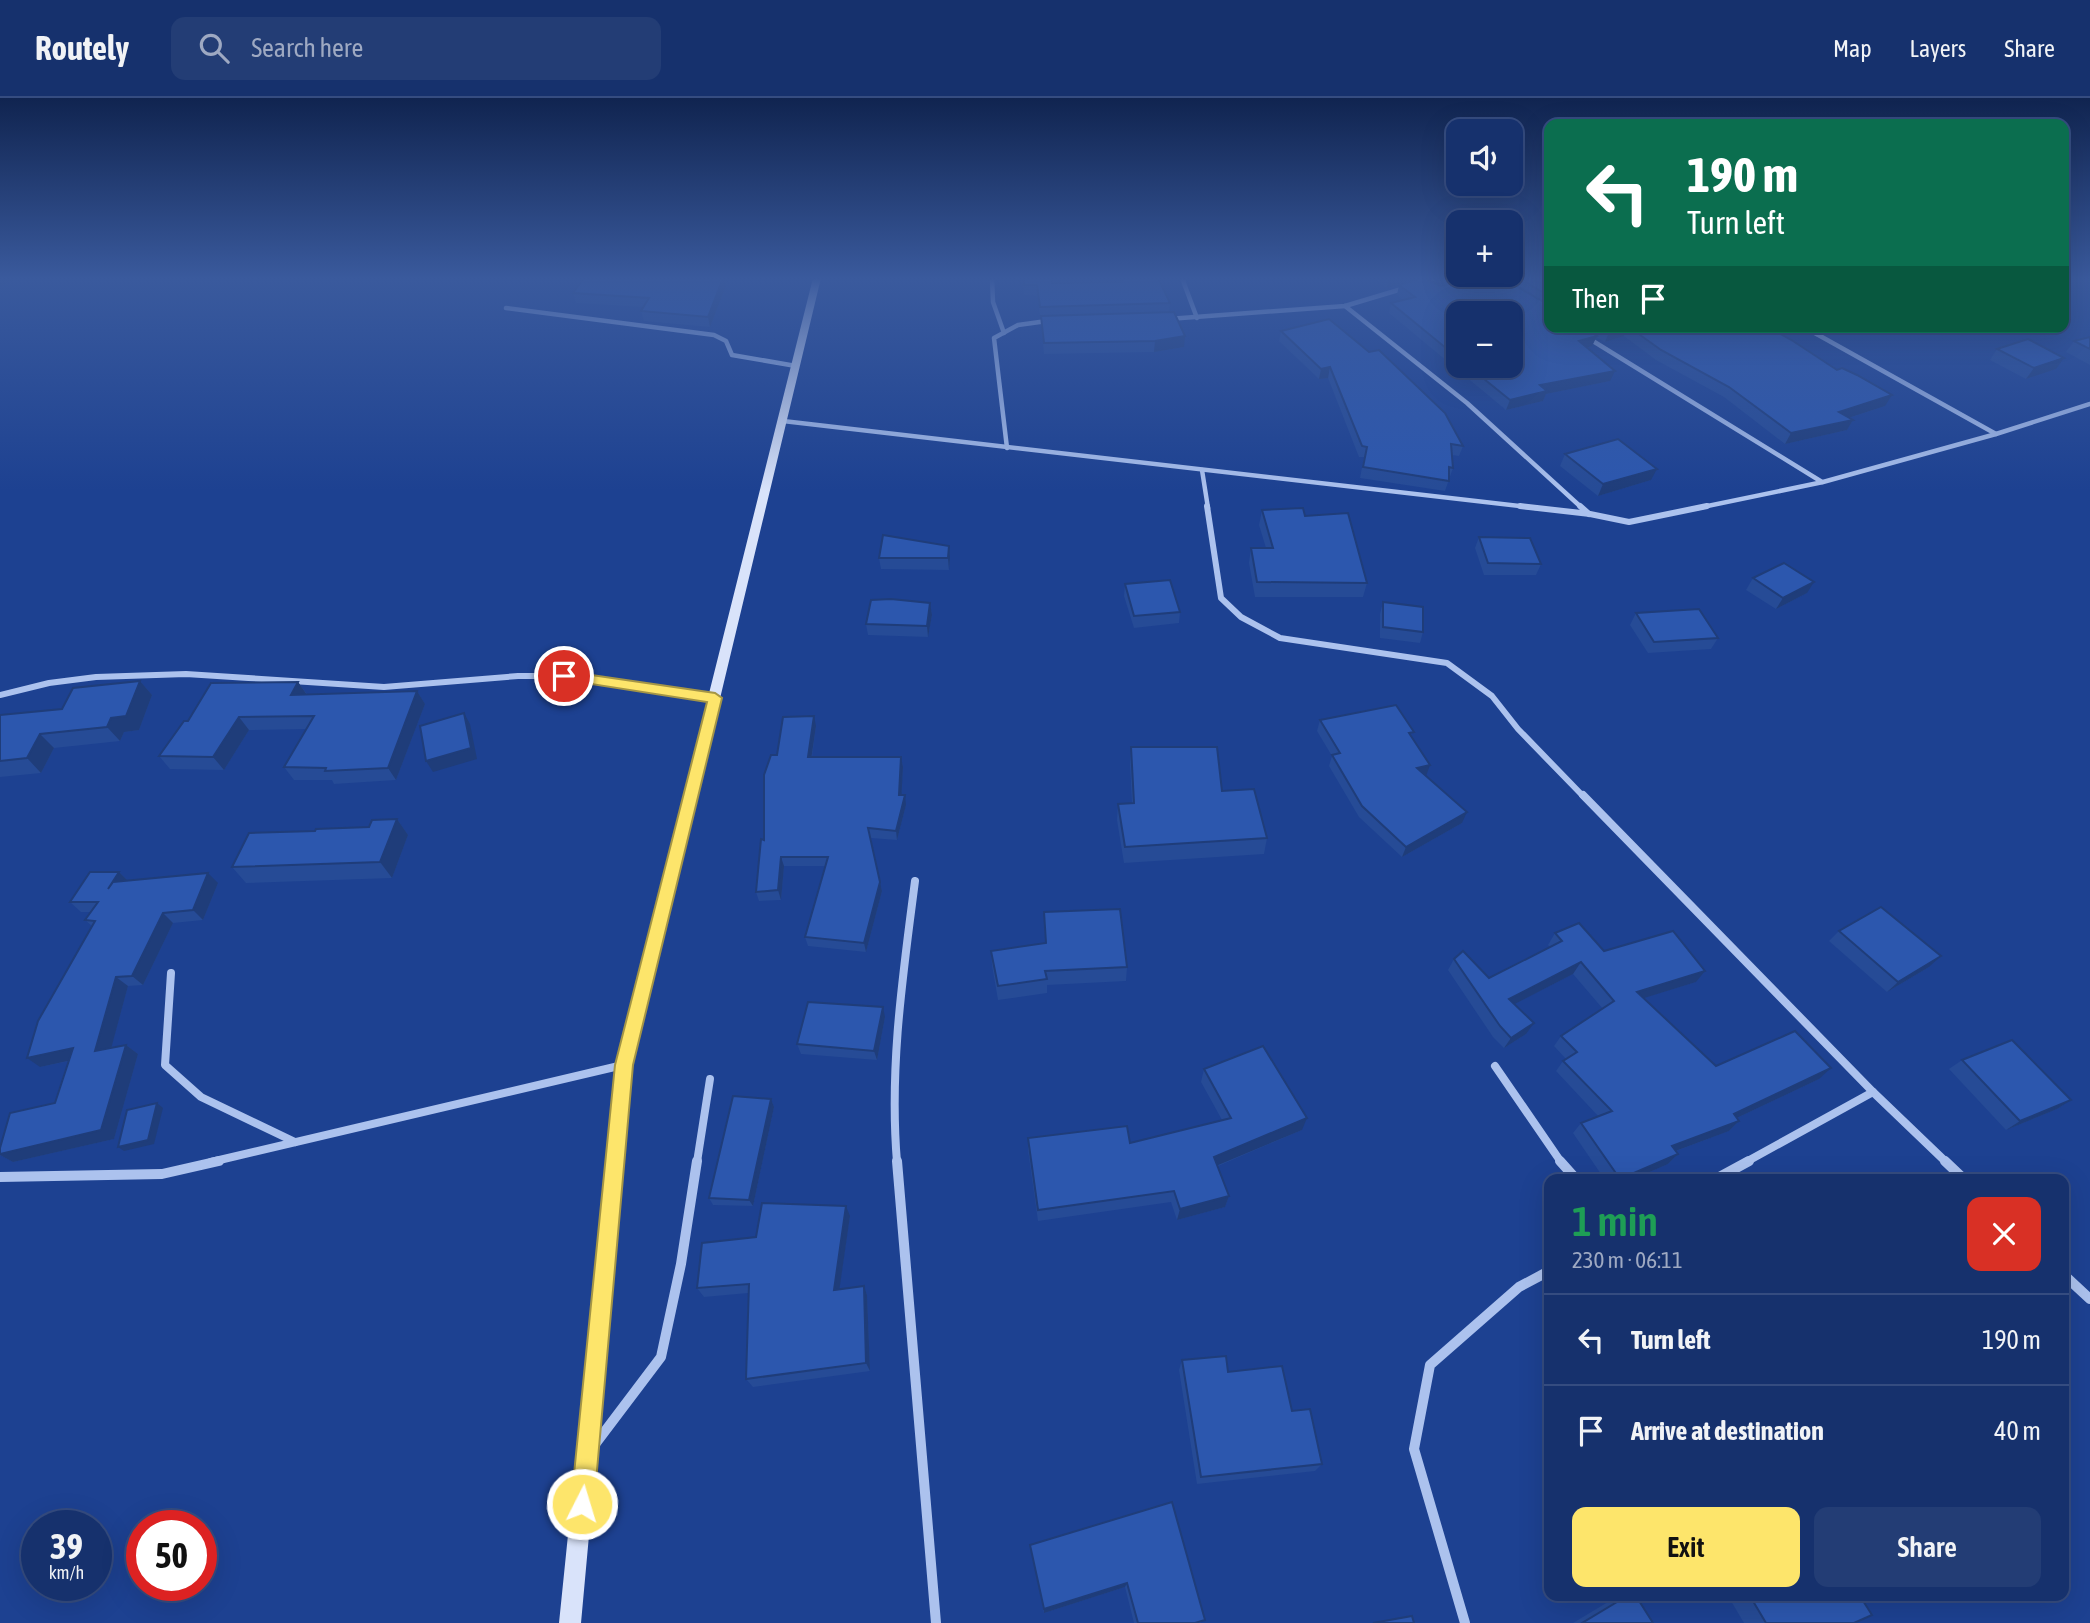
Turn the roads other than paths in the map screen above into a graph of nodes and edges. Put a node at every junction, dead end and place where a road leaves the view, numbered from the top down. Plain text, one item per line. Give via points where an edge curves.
1 (730, 349) edge
2 (800, 349) edge
3 (995, 349) edge
4 (1399, 349) edge
5 (1607, 349) edge
6 (1843, 349) edge
7 (796, 366) junction
8 (2090, 404) edge
9 (783, 421) junction
10 (1996, 434) junction
11 (1007, 448) junction
12 (1202, 470) junction
13 (1823, 482) junction
14 (1590, 514) junction
15 (0, 695) edge
16 (715, 698) junction
17 (915, 881) dead end
18 (171, 973) dead end
19 (624, 1065) junction
20 (1495, 1066) dead end
21 (710, 1079) dead end
22 (1873, 1092) junction
23 (295, 1143) junction
24 (1572, 1174) edge
25 (1725, 1174) edge
26 (1959, 1174) edge
27 (0, 1177) edge
28 (1544, 1274) edge
29 (2069, 1280) edge
30 (2090, 1299) edge
31 (587, 1456) junction
32 (570, 1623) edge
33 (936, 1623) edge
34 (1465, 1623) edge

1 - 7 street via 733,355
2 - 7 main road
3 - 11 street
4 - 14 street via 1467,403
5 - 13 street
6 - 10 street
7 - 9 main road
8 - 10 street
9 - 11 street
9 - 16 main road
10 - 13 street
11 - 12 street
12 - 14 street
12 - 22 street via 1221,598 1234,612 1261,632 1280,638 1447,663 1476,681
13 - 14 street via 1629,522
15 - 16 street via 96,677 186,674 384,687 564,676
16 - 19 main road
17 - 33 street via 898,1015 895,1136
18 - 23 street via 164,1065 201,1097
19 - 23 street
19 - 31 main road
20 - 24 street
21 - 31 street via 662,1357
22 - 25 street
22 - 26 street
23 - 27 street via 162,1174
28 - 34 street via 1519,1287 1430,1365 1414,1449
29 - 30 street
31 - 32 main road

